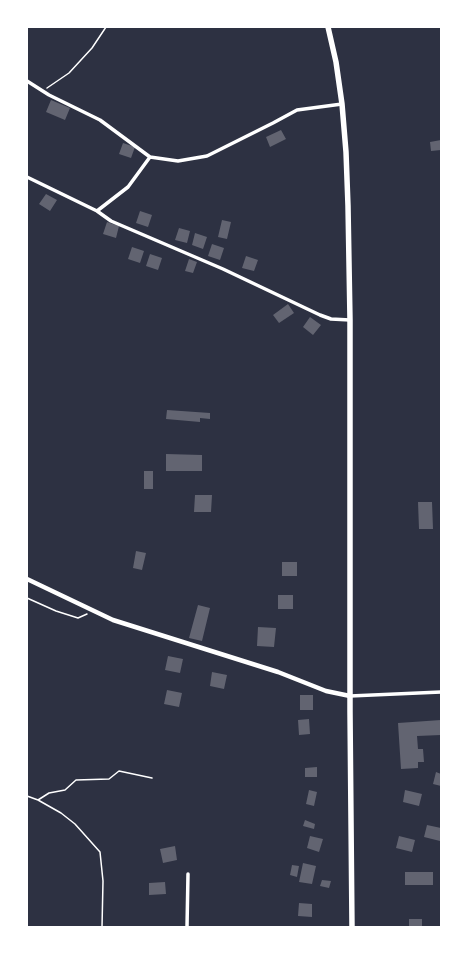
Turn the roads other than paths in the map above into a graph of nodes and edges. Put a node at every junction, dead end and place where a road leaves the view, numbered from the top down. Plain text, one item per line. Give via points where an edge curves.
1 (328, 27) edge
2 (27, 81) edge
3 (342, 104) junction
4 (150, 156) junction
5 (27, 177) edge
6 (97, 211) junction
7 (350, 320) junction
8 (27, 579) edge
9 (441, 692) edge
10 (350, 696) junction
11 (188, 874) dead end
12 (187, 927) edge
13 (352, 927) edge

1 - 3 main road
2 - 4 street via 100,120
3 - 4 street via 297,110 207,156 178,161
3 - 7 main road via 346,152
4 - 6 street via 128,187
5 - 6 street
6 - 7 street via 111,221 320,315 330,319
7 - 10 main road
8 - 10 street via 113,620 278,672 326,691
9 - 10 street
10 - 13 main road
11 - 12 street

